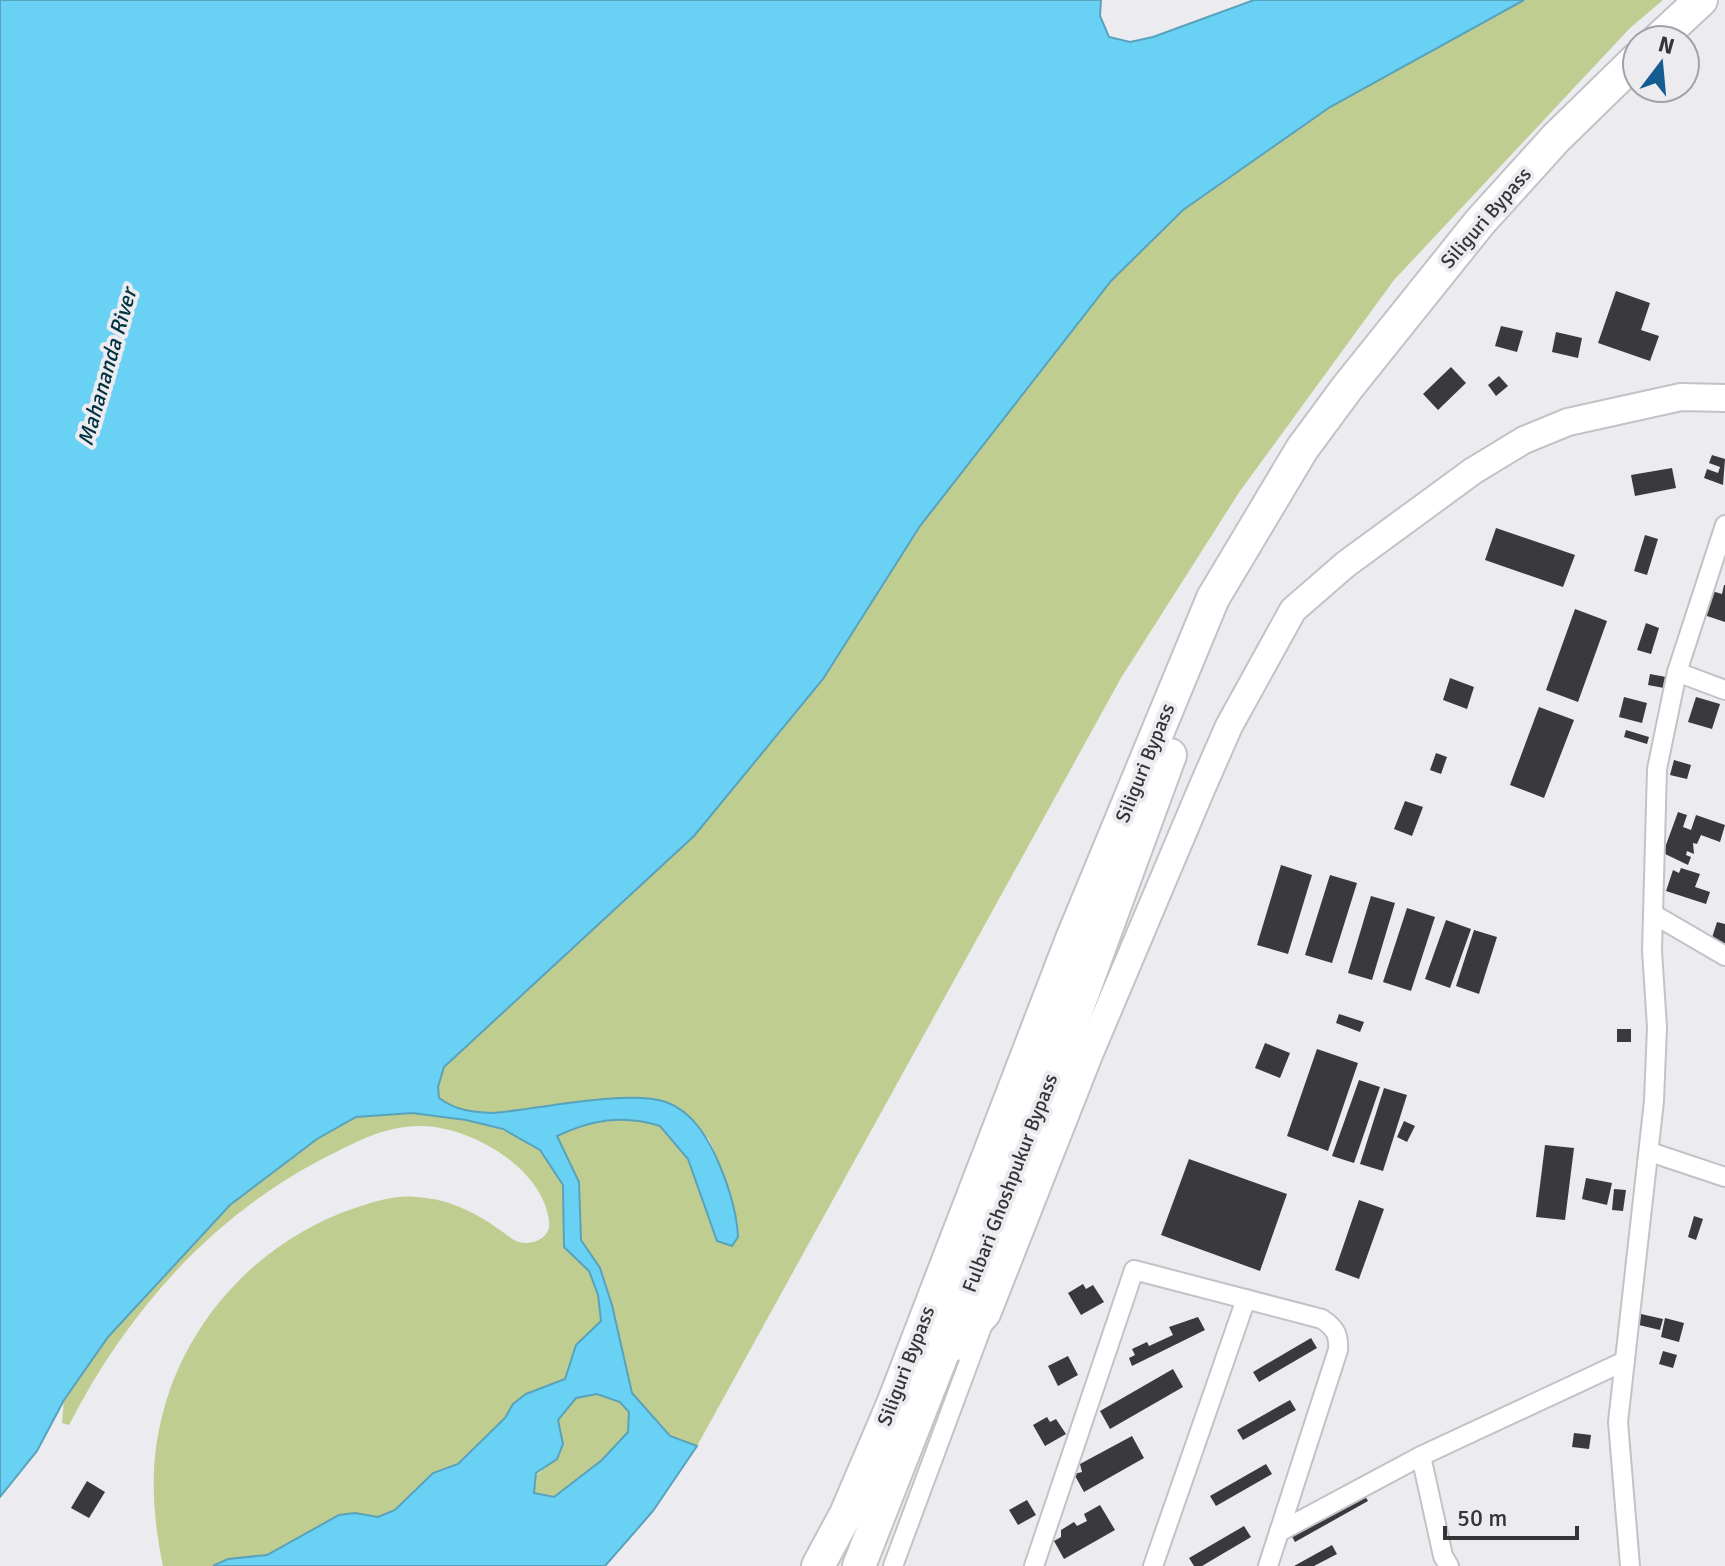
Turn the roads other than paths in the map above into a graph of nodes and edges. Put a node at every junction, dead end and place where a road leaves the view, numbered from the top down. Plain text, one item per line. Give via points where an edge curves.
1 (1701, 0) edge
2 (1675, 24) edge
3 (1621, 75) edge
4 (1725, 398) edge
5 (1275, 497) junction
6 (1725, 525) edge
7 (1677, 672) junction
8 (1725, 690) edge
9 (1653, 914) junction
10 (1725, 956) edge
11 (1650, 1152) junction
12 (1725, 1177) edge
13 (1246, 1299) junction
14 (987, 1314) junction
15 (944, 1351) junction
16 (1625, 1361) junction
17 (1421, 1456) junction
18 (1279, 1532) junction
19 (818, 1566) edge
20 (859, 1566) edge
21 (893, 1566) edge
22 (1034, 1566) edge
23 (1153, 1566) edge
24 (1268, 1566) edge
25 (1449, 1566) edge
26 (1630, 1566) edge

1 - 2 highway
3 - 5 highway, Siliguri Bypass via 1480,222 1302,449
4 - 14 main road via 1681,397 1568,422 1524,440 1346,564 1293,610 1229,726 1201,790
5 - 15 highway, Fulbari Ghoshpukur Bypass via 1200,657 1157,798
5 - 19 highway, Siliguri Bypass via 1213,598 1072,939 893,1404
6 - 7 street
7 - 8 street
7 - 9 street via 1657,769
9 - 10 street
9 - 11 street via 1657,1027
11 - 12 street
11 - 16 street
13 - 18 street via 1322,1319 1339,1338
13 - 22 street via 1134,1270
13 - 23 street
14 - 15 main road via 959,1346
14 - 21 street
15 - 20 highway, Fulbari Ghoshpukur Bypass
16 - 17 street
16 - 26 street via 1618,1422
17 - 18 street
17 - 25 street
18 - 24 street

